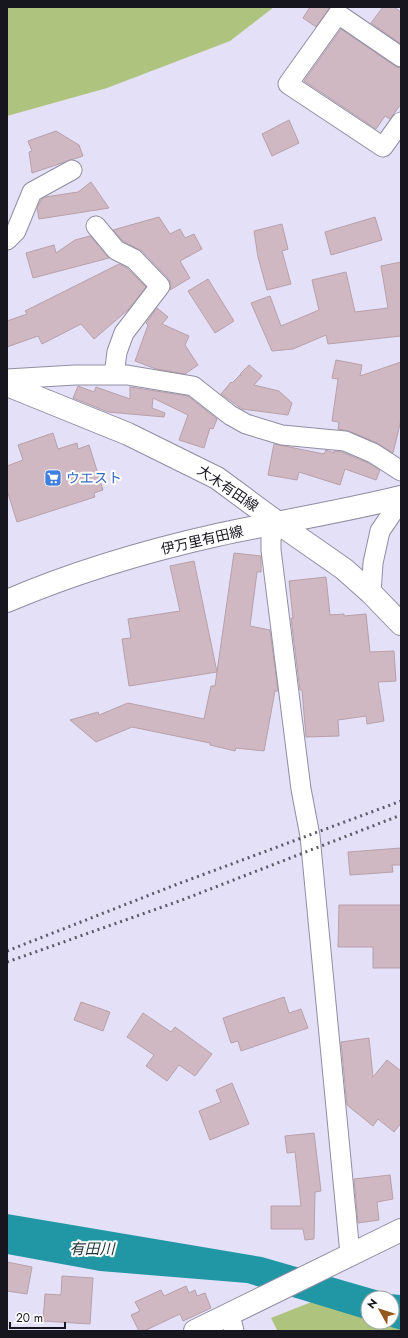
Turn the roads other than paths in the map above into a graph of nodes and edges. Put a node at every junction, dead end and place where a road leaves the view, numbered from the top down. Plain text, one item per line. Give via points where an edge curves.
1 (401, 57) edge
2 (401, 122) edge
3 (72, 170) dead end
4 (96, 226) dead end
5 (7, 240) edge
6 (114, 375) junction
7 (7, 379) edge
8 (7, 385) edge
9 (401, 471) edge
10 (401, 497) edge
11 (401, 500) edge
12 (278, 523) junction
13 (371, 592) junction
14 (7, 601) edge
15 (401, 624) edge
16 (401, 1230) edge
17 (350, 1254) junction
18 (232, 1323) edge
19 (195, 1331) edge

1 - 2 street via 338,14 288,84 383,148
3 - 5 street via 32,192 16,231
4 - 6 street via 116,250 134,259 160,286 124,333 117,352
6 - 7 street
6 - 9 street via 193,386 230,415 246,424 282,435 345,441 373,453
8 - 12 main road, 大木有田線 via 128,434 183,460 217,478
10 - 12 main road, 伊万里有田線
11 - 13 street via 380,531 373,563
12 - 13 main road, 大木有田線 via 332,560
12 - 14 main road, 伊万里有田線 via 95,568
12 - 17 street via 272,538 271,550 301,789 310,836
13 - 15 main road, 大木有田線
16 - 17 main road
17 - 18 main road
18 - 19 main road

